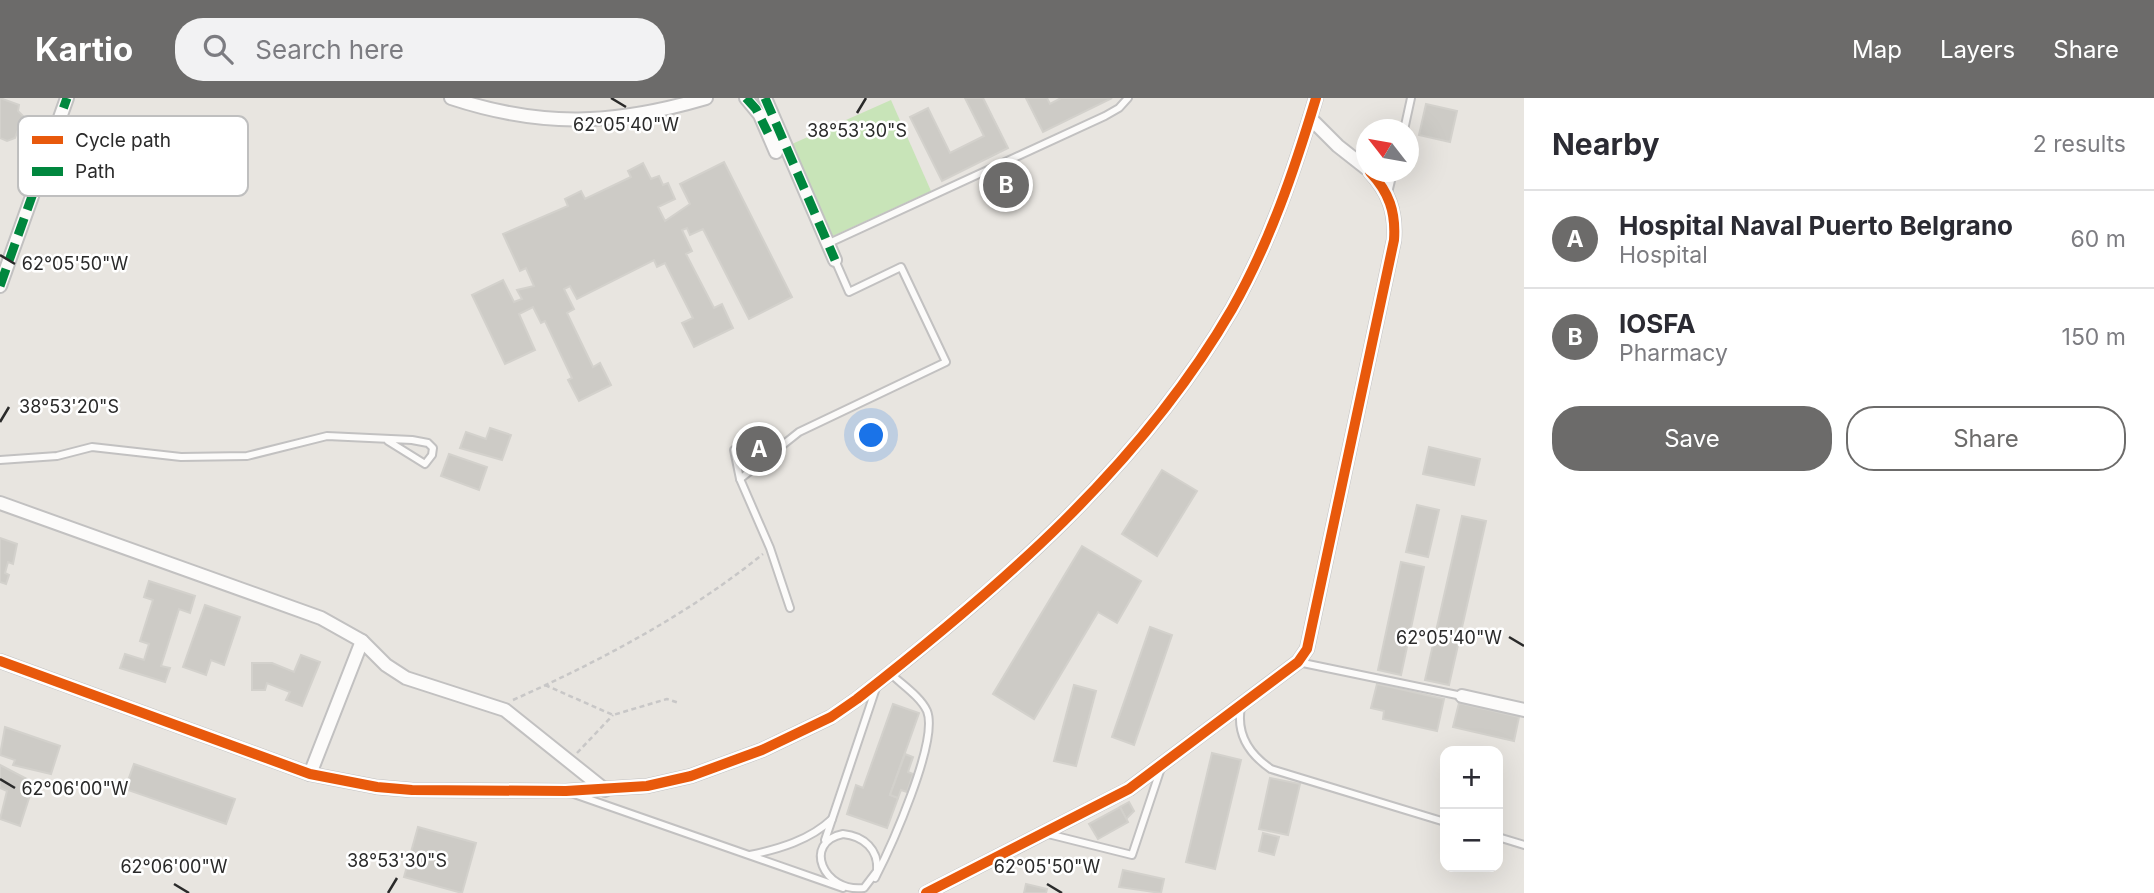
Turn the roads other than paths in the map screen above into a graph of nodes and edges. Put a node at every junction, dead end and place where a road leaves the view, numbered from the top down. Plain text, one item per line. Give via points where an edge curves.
1 (67, 98) edge
2 (450, 98) edge
3 (706, 98) edge
4 (746, 98) edge
5 (765, 98) edge
6 (1128, 98) edge
7 (1411, 98) edge
8 (1313, 104) edge
9 (61, 116) edge
10 (1406, 119) edge
11 (1356, 160) edge
12 (793, 168) junction
13 (1378, 182) edge
14 (1391, 182) edge
15 (1388, 195) junction
16 (32, 196) edge
17 (827, 244) junction
18 (835, 260) joint
19 (0, 286) edge
20 (388, 441) junction
21 (734, 450) dead end
22 (0, 460) edge
23 (740, 479) junction
24 (0, 503) edge
25 (790, 608) dead end
26 (362, 641) junction
27 (0, 661) edge
28 (1298, 662) junction
29 (890, 673) junction
30 (878, 683) junction
31 (1462, 696) joint
32 (1242, 704) junction
33 (1524, 710) edge
34 (1162, 766) junction
35 (310, 774) junction
36 (605, 790) junction
37 (566, 791) junction
38 (833, 817) junction
39 (1440, 820) edge
40 (1044, 833) junction
41 (1503, 839) edge
42 (1524, 845) edge
43 (823, 846) junction
44 (749, 855) junction
45 (875, 878) junction
46 (846, 889) junction
47 (858, 893) edge
48 (926, 893) edge

1 - 9 street
2 - 3 street via 517,117 593,121 633,117
4 - 12 street via 760,115 781,163
5 - 12 street
6 - 17 lane via 1105,116
7 - 10 lane
8 - 11 street via 1338,146
8 - 29 street via 1289,185 1259,255 1233,307 1182,385 1127,452 1026,559
12 - 17 street
13 - 15 street
14 - 15 lane
15 - 28 street via 1395,220 1394,240 1313,635
16 - 19 street
17 - 18 street
18 - 23 lane via 849,292 901,267 946,362 799,432
20 - 20 lane via 425,464 432,454 428,443
20 - 22 lane via 327,436 247,456 181,457 92,447 57,456
21 - 23 lane
23 - 25 lane
24 - 26 street via 321,618
26 - 35 street
26 - 36 street via 406,678 497,707
27 - 35 street
28 - 31 lane
28 - 32 street
29 - 30 street
29 - 45 lane via 926,708 929,725 925,751 894,843
30 - 36 street via 831,717 762,750 691,776
30 - 38 lane
31 - 33 street
32 - 34 street
32 - 39 lane via 1239,719 1246,746 1271,769
34 - 40 street via 1111,800
34 - 40 lane via 1132,855
35 - 37 street via 412,790
36 - 37 street
37 - 44 lane
38 - 43 lane
38 - 44 lane via 819,831
40 - 48 street
41 - 42 lane
43 - 45 lane via 837,835 859,838 876,855
43 - 46 lane via 824,872
44 - 46 lane
45 - 46 lane via 864,888
46 - 47 lane

